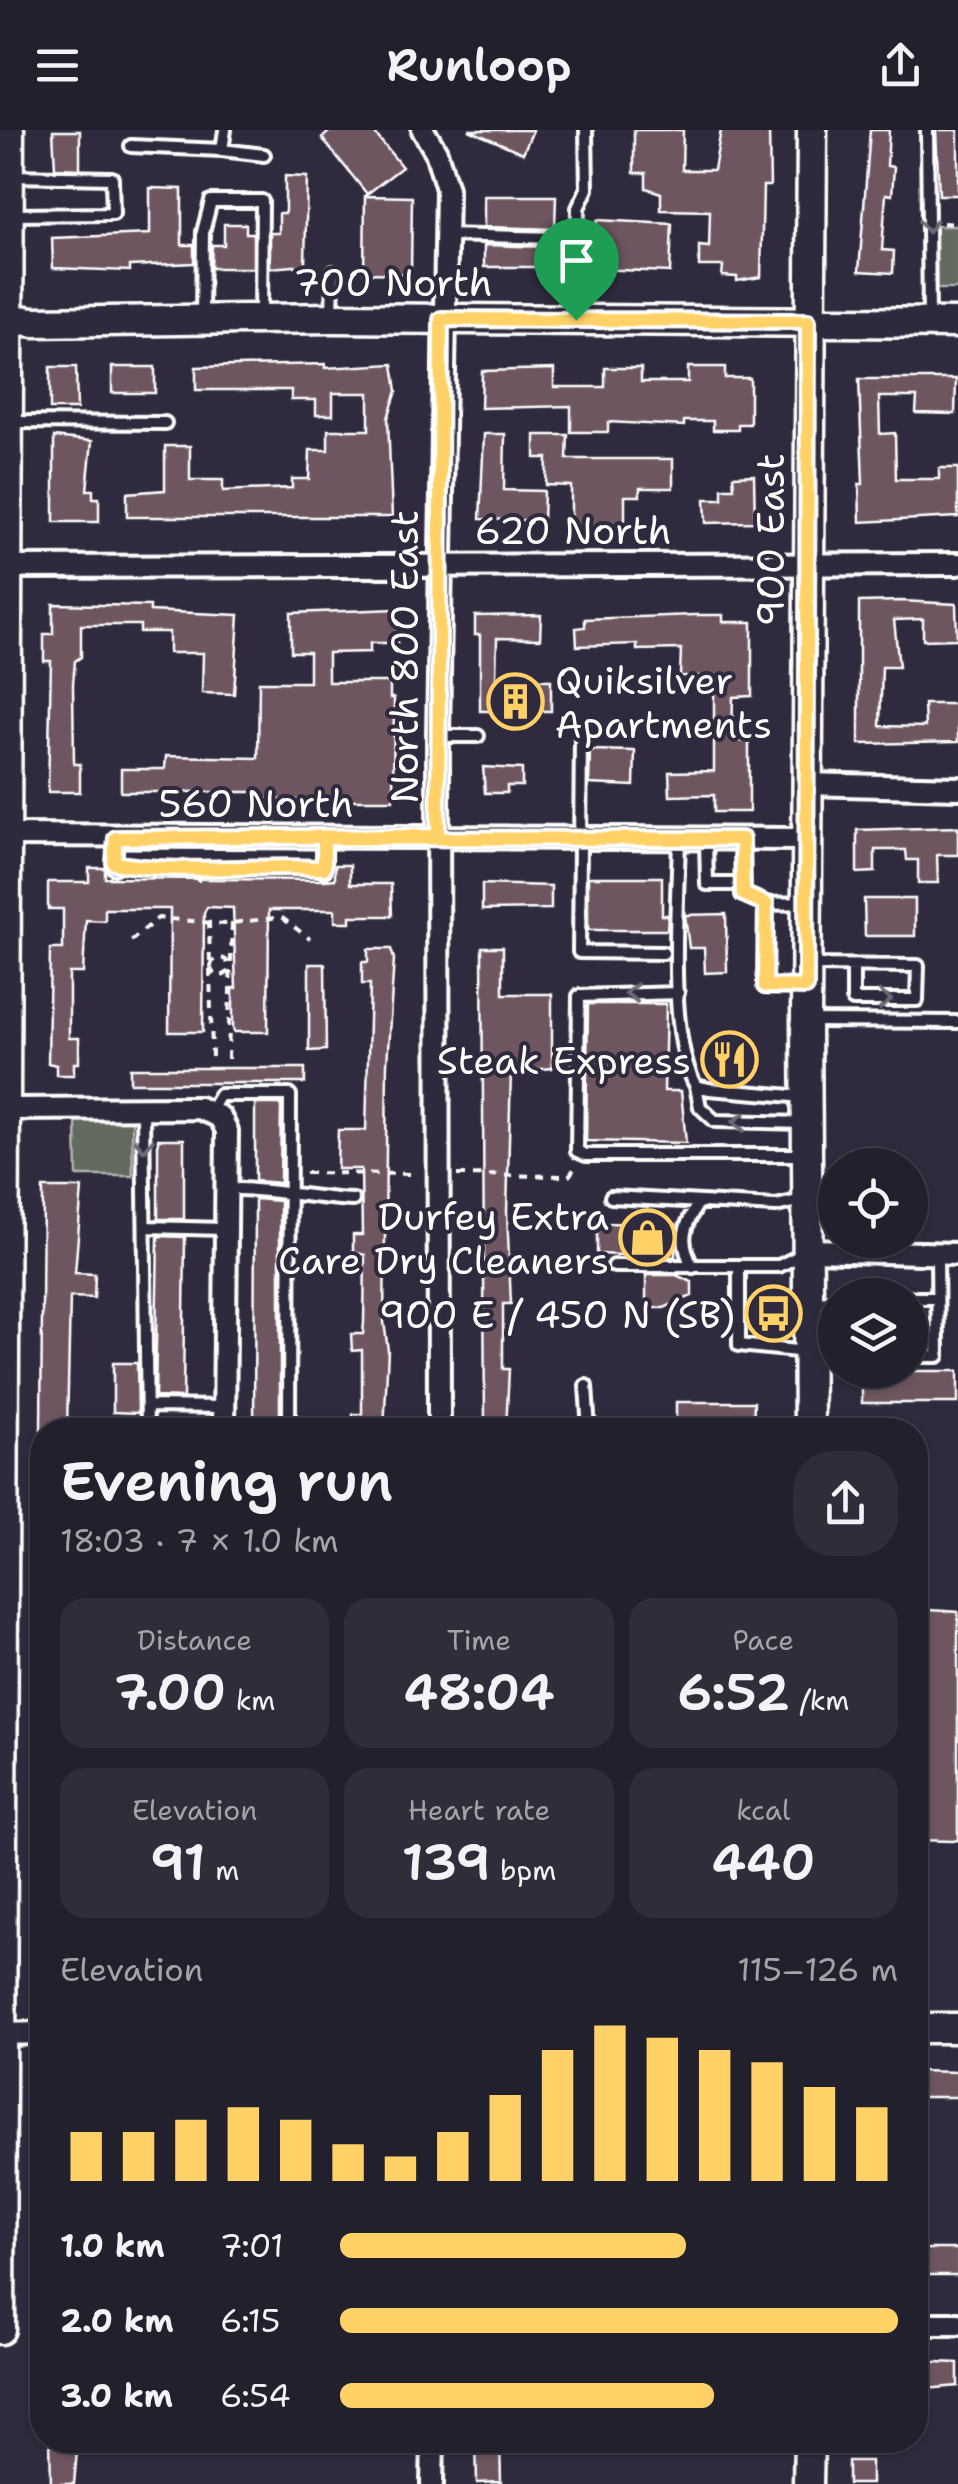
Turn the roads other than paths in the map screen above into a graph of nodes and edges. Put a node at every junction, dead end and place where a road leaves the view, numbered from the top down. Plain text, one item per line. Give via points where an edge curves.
1 (10, 130) edge
2 (224, 130) edge
3 (423, 130) edge
4 (586, 130) edge
5 (812, 130) edge
6 (927, 130) edge
7 (131, 146) dead end
8 (222, 150) junction
9 (264, 155) dead end
10 (9, 176) junction
11 (6, 222) edge
12 (445, 235) junction
13 (577, 268) junction
14 (333, 272) dead end
15 (332, 318) junction
16 (261, 319) junction
17 (441, 319) junction
18 (2, 320) edge
19 (202, 320) junction
20 (576, 320) junction
21 (808, 321) junction
22 (929, 322) junction
23 (958, 323) edge
24 (8, 422) junction
25 (165, 423) dead end
26 (808, 564) junction
27 (958, 564) edge
28 (440, 566) junction
29 (8, 567) junction
30 (4, 723) edge
31 (438, 736) junction
32 (478, 736) dead end
33 (581, 738) dead end
34 (806, 784) junction
35 (958, 788) edge
36 (6, 836) junction
37 (438, 836) junction
38 (116, 838) junction
39 (324, 838) junction
40 (578, 838) junction
41 (679, 838) junction
42 (706, 839) junction
43 (742, 839) junction
44 (806, 840) junction
45 (114, 866) road end
46 (324, 869) road end
47 (743, 884) junction
48 (806, 903) junction
49 (766, 904) junction
50 (663, 952) dead end
51 (853, 966) junction
52 (806, 976) junction
53 (678, 993) junction
54 (806, 1021) junction
55 (958, 1022) edge
56 (696, 1086) junction
57 (3, 1109) edge
58 (143, 1110) junction
59 (806, 1110) junction
60 (215, 1114) junction
61 (806, 1156) junction
62 (240, 1190) dead end
63 (290, 1190) junction
64 (611, 1198) dead end
65 (806, 1198) junction
66 (818, 1199) edge
67 (353, 1200) dead end
68 (697, 1205) junction
69 (145, 1227) junction
70 (225, 1228) junction
71 (811, 1250) junction
72 (947, 1253) edge
73 (2, 1265) edge
74 (614, 1266) dead end
75 (694, 1267) junction
76 (740, 1267) junction
77 (818, 1280) edge
78 (928, 1298) edge
79 (937, 1298) junction
80 (818, 1354) edge
81 (928, 1356) edge
82 (818, 1380) edge
83 (586, 1386) dead end
84 (147, 1406) junction
85 (224, 1407) junction
86 (146, 1418) edge
87 (224, 1418) edge
88 (290, 1418) edge
89 (440, 1418) edge
90 (585, 1418) edge
91 (812, 1418) edge
92 (1, 1419) edge
93 (1, 1569) edge
94 (1, 1731) edge
95 (1, 1889) edge
96 (928, 2028) edge
97 (958, 2028) edge
98 (0, 2034) edge
99 (30, 2034) edge
100 (928, 2324) edge
101 (958, 2324) edge
102 (0, 2329) edge
103 (433, 2453) edge
104 (809, 2453) edge
105 (432, 2484) edge
106 (808, 2484) edge

1 - 10 street
2 - 8 lane
3 - 12 street, North 800 East via 444,178
4 - 13 lane
5 - 21 street, 900 East
6 -> 22 lane
7 - 8 lane
8 - 9 lane
10 - 11 street
10 - 11 lane via 112,178 112,214
11 - 18 street
12 - 13 lane via 557,238
12 - 17 street, North 800 East
13 - 20 lane
14 - 15 lane
15 - 16 street, 700 North
15 - 17 street, 700 North
16 - 19 street, 700 North
16 - 19 lane via 262,201 211,201 203,232
17 - 20 street, 700 North
17 - 28 street, North 800 East
18 - 19 street, 700 North
18 - 24 street
20 - 21 street, 700 North
21 - 22 street, 700 North
21 - 26 street, 900 East
22 - 23 street, 700 North
24 - 25 lane
24 - 29 street
26 - 27 street, 620 North
26 - 28 street, 620 North
26 - 34 street, 900 East
28 - 29 street, 620 North
28 - 31 street, North 800 East
29 - 30 street
30 - 36 street
31 - 32 lane
31 - 37 street, North 800 East
33 - 40 lane
34 - 35 street
34 - 44 street, 900 East
36 - 38 street, 560 North
36 - 57 street
37 - 39 street, 560 North
37 - 40 street, 560 North
37 - 89 street, North 800 East
38 - 39 street, 560 North
38 - 45 lane
39 - 46 lane
40 - 41 street, 560 North
40 - 50 lane via 579,952
41 - 42 street, 560 North
41 - 53 lane
42 - 43 street, 560 North
42 - 47 lane via 706,884
43 - 44 street, 560 North
43 - 47 lane
44 - 48 street, 900 East
47 - 49 lane via 743,894
48 - 49 lane
48 - 52 street, 900 East
49 - 52 lane via 765,986
51 -> 51 lane via 853,1000 917,1000 918,966
51 - 52 lane
52 - 54 street, 900 East
53 - 56 lane via 686,1068
53 -> 61 lane via 579,996 577,1151
54 - 55 lane
54 - 59 street, 900 East
56 - 59 lane
59 -> 56 lane via 715,1122 700,1108
57 - 58 street
57 - 73 street
58 - 60 street
58 -> 69 lane
59 - 61 street, 900 East
60 - 63 lane via 220,1096 290,1095
60 - 70 street via 226,1131
61 - 65 street, 900 East
62 - 63 lane
63 - 67 lane via 307,1198
63 - 88 lane
64 - 68 lane via 680,1198
65 - 66 lane
65 - 68 lane via 776,1206
65 - 71 street, 900 East
68 - 75 lane via 684,1228 684,1250
69 - 70 lane
69 - 84 lane
70 - 85 street
71 - 72 street
71 - 76 lane via 779,1266
71 - 77 street, 900 East
72 - 79 lane
73 - 92 street
74 - 75 lane
75 - 76 lane
76 - 80 lane via 739,1346
78 - 79 lane
79 - 81 lane via 938,1356
82 - 91 street, 900 East
83 - 90 lane
84 - 85 lane
84 - 86 lane
85 - 87 street
92 - 93 street
93 - 94 street
94 - 95 street
95 - 98 street
96 - 97 street
98 - 99 street
98 - 102 street
100 - 101 street
103 - 105 street
104 - 106 street

